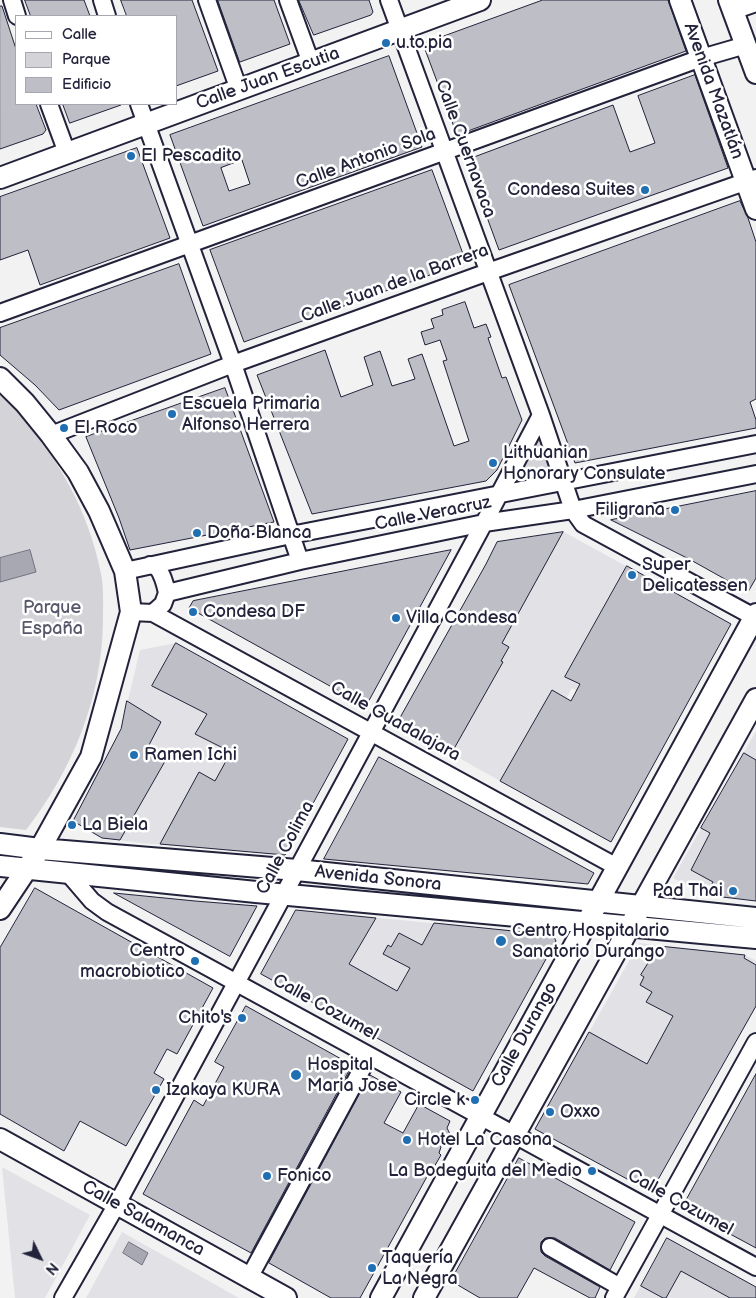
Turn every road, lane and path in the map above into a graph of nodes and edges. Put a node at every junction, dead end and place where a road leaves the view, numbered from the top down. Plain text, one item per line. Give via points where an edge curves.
1 (12, 0) edge
2 (102, 0) edge
3 (207, 0) edge
4 (288, 0) edge
5 (389, 0) edge
6 (480, 0) edge
7 (680, 0) edge
8 (756, 3) edge
9 (731, 6) edge
10 (18, 15) edge
11 (108, 15) edge
12 (400, 30) junction
13 (746, 45) junction
14 (701, 58) junction
15 (311, 63) junction
16 (756, 73) edge
17 (239, 90) junction
18 (49, 105) edge
19 (139, 105) edge
20 (146, 124) junction
21 (444, 152) junction
22 (66, 153) junction
23 (0, 178) edge
24 (751, 180) edge
25 (756, 209) edge
26 (188, 244) junction
27 (488, 272) junction
28 (0, 313) edge
29 (233, 364) junction
30 (0, 378) edge
31 (541, 415) junction
32 (51, 435) junction
33 (756, 444) edge
34 (756, 474) edge
35 (564, 482) junction
36 (499, 496) junction
37 (573, 510) junction
38 (484, 523) junction
39 (291, 535) junction
40 (300, 561) junction
41 (150, 565) junction
42 (125, 571) junction
43 (168, 593) junction
44 (131, 612) junction
45 (153, 612) junction
46 (755, 617) edge
47 (756, 699) edge
48 (372, 731) junction
49 (0, 844) edge
50 (40, 849) junction
51 (111, 855) junction
52 (188, 862) junction
53 (0, 866) edge
54 (617, 867) junction
55 (27, 869) junction
56 (297, 870) junction
57 (68, 873) junction
58 (109, 877) junction
59 (413, 882) junction
60 (186, 886) junction
61 (284, 895) junction
62 (598, 902) junction
63 (410, 906) junction
64 (641, 907) junction
65 (0, 909) edge
66 (720, 914) junction
67 (587, 922) junction
68 (630, 926) junction
69 (755, 933) edge
70 (715, 934) junction
71 (237, 983) junction
72 (756, 1042) edge
73 (370, 1056) junction
74 (481, 1116) junction
75 (514, 1135) junction
76 (0, 1139) edge
77 (117, 1204) junction
78 (660, 1214) junction
79 (550, 1247) dead end
80 (756, 1267) edge
81 (250, 1278) junction
82 (617, 1292) edge
83 (63, 1298) edge
84 (286, 1298) edge
85 (381, 1298) edge
86 (424, 1298) edge

1 - 10 street
2 - 11 street
3 - 17 street
4 - 15 street
5 - 12 street, Calle Cuernavaca
6 - 12 main road, Calle Juan Escutia
7 - 14 main road, Avenida Mazatlán
8 - 9 street
9 - 13 main road
12 - 15 main road, Calle Juan Escutia
12 - 21 street, Calle Cuernavaca
13 - 14 street, Calle Antonio Sola
13 - 16 main road
14 - 21 street, Calle Antonio Sola
14 - 24 main road, Avenida Mazatlán
15 - 17 main road, Calle Juan Escutia
17 - 20 main road, Calle Juan Escutia
18 - 22 street
19 - 20 street
20 - 22 main road, Calle Juan Escutia
20 - 26 street
21 - 26 street, Calle Antonio Sola
21 - 27 street, Calle Cuernavaca
22 - 23 main road, Calle Juan Escutia
24 - 25 main road, Avenida Mazatlán
24 - 27 street, Calle Juan de la Barrera
26 - 28 street, Calle Antonio Sola
26 - 29 street
27 - 29 street, Calle Juan de la Barrera
27 - 31 street, Calle Cuernavaca
29 - 32 street, Calle Juan de la Barrera
29 - 39 street
30 - 32 main road
31 - 35 street, Calle Cuernavaca
31 - 36 street, Calle Colima
32 - 42 main road via 78,472
33 - 35 street, Calle Veracruz
34 - 37 street, Calle Veracruz
35 - 36 street, Calle Veracruz
35 - 37 street, Calle Cuernavaca
36 - 38 street, Calle Colima
36 - 39 street, Calle Veracruz
37 - 38 street, Calle Veracruz
37 - 46 street via 583,524
38 - 40 street, Calle Veracruz
38 - 48 street, Calle Colima
39 - 40 street
39 - 41 street, Calle Veracruz
40 - 43 street, Calle Veracruz
41 - 42 street, Calle Veracruz
41 - 43 street via 161,572
42 - 44 main road
43 - 45 street via 163,604
44 - 45 street
44 - 50 main road via 91,757
45 - 48 street, Calle Guadalajara
46 - 54 main road, Calle Durango
47 - 64 main road
48 - 54 street, Calle Guadalajara
48 - 56 street, Calle Colima
49 - 50 main road, Avenida Sonora
50 - 51 main road, Avenida Sonora
50 - 55 main road
51 - 52 main road, Avenida Sonora
51 - 58 main road
52 - 56 main road, Avenida Sonora
52 - 60 main road
53 - 55 main road, Avenida Sonora
54 - 62 main road, Calle Durango
55 - 57 main road, Avenida Sonora
55 - 65 main road
56 - 59 main road, Avenida Sonora
56 - 61 street, Calle Colima
57 - 58 main road, Avenida Sonora
57 - 71 street, Calle Cozumel via 92,901 107,912
58 - 60 main road, Avenida Sonora
59 - 62 main road, Avenida Sonora
59 - 63 main road
60 - 61 main road, Avenida Sonora
61 - 63 main road, Avenida Sonora
61 - 71 street, Calle Colima
62 - 64 main road, Avenida Sonora
62 - 67 main road, Calle Durango
63 - 67 main road, Avenida Sonora
64 - 66 main road, Avenida Sonora
64 - 68 main road
66 - 69 main road, Avenida Sonora
66 - 70 main road
67 - 68 main road, Avenida Sonora
67 - 74 main road, Calle Durango
68 - 70 main road, Avenida Sonora
68 - 75 main road
69 - 70 main road, Avenida Sonora
71 - 73 street, Calle Cozumel
71 - 77 street, Calle Colima
72 - 78 street
73 - 74 street, Calle Cozumel
73 - 81 street
74 - 75 street, Calle Cozumel
74 - 85 main road, Calle Durango
75 - 78 street, Calle Cozumel
75 - 86 main road
76 - 77 main road, Calle Salamanca
77 - 81 main road, Calle Salamanca
77 - 83 street, Calle Colima
78 - 80 street, Calle Cozumel
78 - 82 street
79 - 82 street
81 - 84 main road, Calle Salamanca

